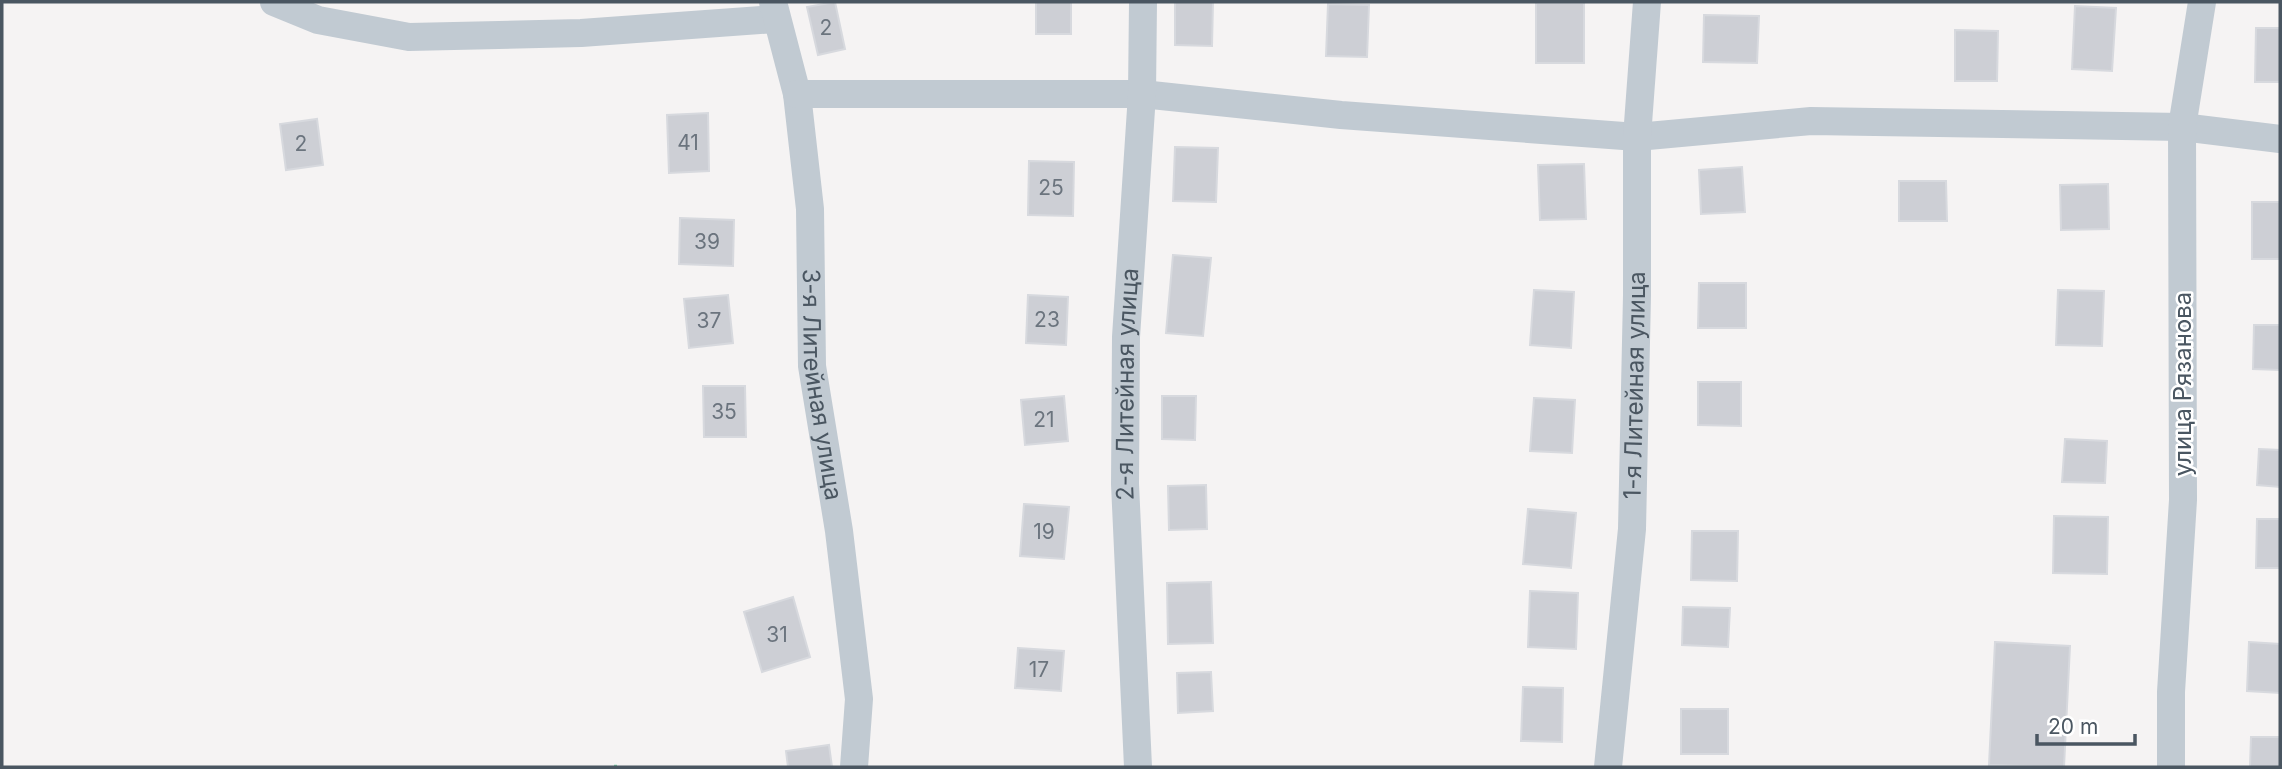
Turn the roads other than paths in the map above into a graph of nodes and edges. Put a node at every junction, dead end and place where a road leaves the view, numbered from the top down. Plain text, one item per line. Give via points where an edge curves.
1 (274, 2) edge
2 (1143, 2) edge
3 (1647, 2) edge
4 (2202, 2) edge
5 (774, 10) edge
6 (797, 94) junction
7 (1142, 94) junction
8 (2182, 127) junction
9 (1637, 137) junction
10 (2280, 139) edge
11 (854, 767) edge
12 (1138, 767) edge
13 (1608, 767) edge
14 (2171, 767) edge

1 - 5 street via 318,20 409,37 581,33
2 - 7 street, 2-я Литейная улица
3 - 9 street, 1-я Литейная улица
4 - 8 street, улица Рязанова
5 - 6 street, 3-я Литейная улица
6 - 7 street
6 - 11 street, 3-я Литейная улица via 810,209 812,366 839,531 859,699
7 - 9 street via 1341,115
7 - 12 street, 2-я Литейная улица via 1126,337 1125,484
8 - 9 street via 1811,121
8 - 10 street
8 - 14 street, улица Рязанова via 2183,499
9 - 13 street, 1-я Литейная улица via 1632,529

